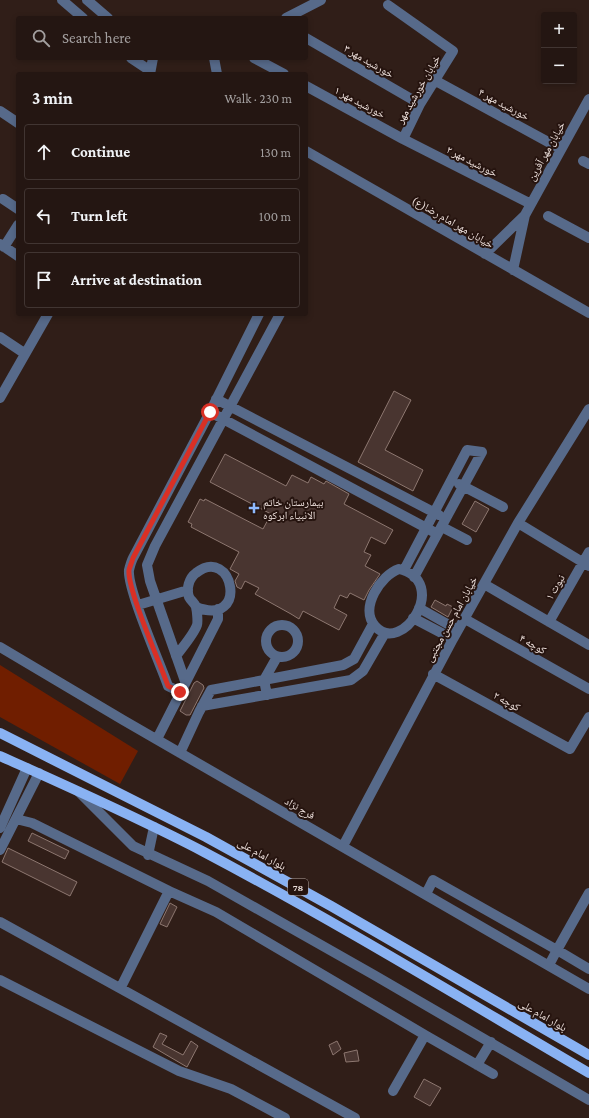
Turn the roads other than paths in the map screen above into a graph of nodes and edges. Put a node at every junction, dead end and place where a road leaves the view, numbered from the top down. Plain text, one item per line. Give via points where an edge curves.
1 (62, 0) edge
2 (87, 0) edge
3 (321, 0) edge
4 (388, 6) dead end
5 (80, 16) edge
6 (106, 16) edge
7 (290, 16) edge
8 (308, 39) edge
9 (134, 60) edge
10 (153, 60) edge
11 (258, 60) edge
12 (150, 72) edge
13 (280, 72) edge
14 (436, 81) junction
15 (308, 87) edge
16 (589, 99) edge
17 (420, 104) junction
18 (0, 111) edge
19 (16, 122) edge
20 (403, 139) junction
21 (561, 149) junction
22 (308, 152) edge
23 (3, 199) dead end
24 (531, 204) junction
25 (16, 208) edge
26 (525, 215) junction
27 (548, 216) dead end
28 (16, 228) edge
29 (589, 238) edge
30 (2, 245) edge
31 (485, 254) junction
32 (16, 255) edge
33 (513, 270) junction
34 (589, 313) edge
35 (47, 316) edge
36 (258, 316) edge
37 (279, 316) edge
38 (0, 337) edge
39 (24, 353) junction
40 (0, 398) edge
41 (216, 399) junction
42 (230, 406) junction
43 (589, 410) edge
44 (210, 412) junction
45 (223, 419) junction
46 (452, 480) junction
47 (464, 486) junction
48 (503, 507) dead end
49 (435, 512) junction
50 (518, 523) junction
51 (442, 527) junction
52 (426, 528) junction
53 (467, 540) dead end
54 (589, 552) edge
55 (586, 565) edge
56 (404, 570) junction
57 (414, 577) junction
58 (484, 584) junction
59 (188, 590) junction
60 (156, 599) junction
61 (138, 605) junction
62 (196, 607) junction
63 (419, 608) junction
64 (218, 609) junction
65 (413, 618) junction
66 (465, 619) junction
67 (549, 622) junction
68 (373, 624) junction
69 (385, 633) junction
70 (455, 635) junction
71 (589, 645) edge
72 (0, 647) edge
73 (176, 656) junction
74 (277, 657) dead end
75 (311, 670) junction
76 (433, 674) junction
77 (264, 680) junction
78 (185, 681) junction
79 (313, 686) junction
80 (589, 689) edge
81 (180, 692) junction
82 (267, 695) junction
83 (202, 706) junction
84 (589, 718) edge
85 (0, 733) edge
86 (157, 739) junction
87 (180, 753) junction
88 (0, 756) edge
89 (27, 768) junction
90 (39, 773) junction
91 (78, 790) junction
92 (127, 796) junction
93 (120, 810) junction
94 (16, 819) junction
95 (154, 827) junction
96 (0, 828) edge
97 (343, 846) junction
98 (0, 850) edge
99 (148, 855) junction
100 (169, 891) junction
101 (589, 893) edge
102 (426, 894) junction
103 (498, 917) junction
104 (0, 922) edge
105 (490, 931) junction
106 (556, 950) junction
107 (549, 965) junction
108 (589, 968) edge
109 (0, 980) edge
110 (121, 987) junction
111 (589, 989) edge
112 (425, 1035) junction
113 (491, 1042) junction
114 (589, 1055) edge
115 (477, 1065) junction
116 (589, 1073) edge
117 (493, 1074) dead end
118 (393, 1091) dead end
119 (589, 1100) edge
120 (285, 1118) edge
121 (355, 1118) edge

1 - 5 street
2 - 6 street
3 - 7 street
4 - 14 street, خیابان خورشید مهر via 453,52
8 - 17 street, خورشید مهر ۳
9 - 12 street
10 - 12 street
11 - 13 street
14 - 17 street, خیابان خورشید مهر
14 - 21 street, خورشید مهر ۴
15 - 20 street, خورشید مهر ۱
16 - 21 street, خیابان مهر آفرین
17 - 20 street, خیابان خورشید مهر
18 - 19 street
20 - 24 street, خورشید مهر ۲
21 - 24 street, خیابان مهر آفرین
22 - 31 street, خیابان مهر امام رضا(ع)
23 - 25 street
24 - 26 street, خیابان مهر آفرین
26 - 31 street, خیابان مهر آفرین
26 - 33 street, خیابان مهر آفرین
27 - 29 street
28 - 30 street
30 - 32 street
31 - 33 street, خیابان مهر امام رضا(ع)
33 - 34 street, خیابان مهر امام رضا(ع)
35 - 39 street
36 - 41 street
37 - 42 street
38 - 39 street
39 - 40 street
41 - 42 street
41 - 44 street
42 - 45 street
42 - 49 street
43 - 50 street, خیابان امام حسن مجتبی
44 - 45 street
44 - 61 street via 133,558 129,570
45 - 52 street
45 - 60 street via 147,565
46 - 47 street
46 - 47 street via 468,450 482,452
46 - 49 street
47 - 48 street
47 - 51 street
49 - 51 street
49 - 52 street
50 - 55 street
50 - 58 street, خیابان امام حسن مجتبی
51 - 52 street
51 - 53 street
51 - 57 street
52 - 56 street
54 - 55 street, نبوت ۱
55 - 67 street, نبوت ۱
56 - 57 street via 410,571
56 - 68 street via 390,572 374,593 369,615
57 - 63 street via 423,592
58 - 66 street, خیابان امام حسن مجتبی
58 - 67 street
59 - 60 street
59 - 62 street via 189,598
59 - 64 street via 192,576 201,569 212,567 223,572 230,580 232,592 227,602
60 - 61 street
60 - 73 street
61 - 81 street via 168,686
62 - 64 street via 207,611
62 - 73 street via 197,625
63 - 65 street
63 - 70 street
64 - 78 street via 218,619
65 - 69 street via 403,630 395,634
65 - 70 street
66 - 70 street, خیابان امام حسن مجتبی
66 - 80 street, کوچه ۴
67 - 71 street
68 - 69 street
68 - 75 street via 354,659 343,665
69 - 79 street via 363,670 351,680
70 - 76 street, خیابان امام حسن مجتبی
72 - 86 street, فرج نژاد
73 - 78 street
74 - 77 street
75 - 77 street
75 - 79 street
76 - 84 street, کوچه ۲ via 570,749
76 - 97 street, خیابان امام حسن مجتبی
77 - 82 street
77 - 83 street via 211,690
78 - 81 street
79 - 82 street
81 - 86 street
82 - 83 street
83 - 87 street
85 - 92 main road, بلوار امام علی / 78
86 - 87 street, فرج نژاد
87 - 97 street, فرج نژاد
88 - 89 main road, 78
89 - 90 main road, 78
89 - 96 street
90 - 91 main road, 78
90 - 94 street
91 - 93 main road, 78
91 - 99 street via 133,846
92 - 93 main road
92 - 114 main road, بلوار امام علی / 78 via 332,906
93 - 95 main road, 78
94 - 98 street
94 - 100 street via 32,823
95 - 99 street
95 - 116 main road, 78 via 330,922
97 - 102 street, فرج نژاد
99 - 113 street via 208,881
100 - 110 street
100 - 112 street via 216,912
101 - 106 street
102 - 103 street via 434,880
102 - 105 street, فرج نژاد
103 - 105 street
103 - 106 street
104 - 110 street
105 - 107 street, فرج نژاد
106 - 107 street
106 - 108 street
107 - 111 street, فرج نژاد
109 - 120 street via 178,1071 231,1089
110 - 121 street
112 - 115 street
112 - 118 street
113 - 115 street
113 - 119 street
115 - 117 street

